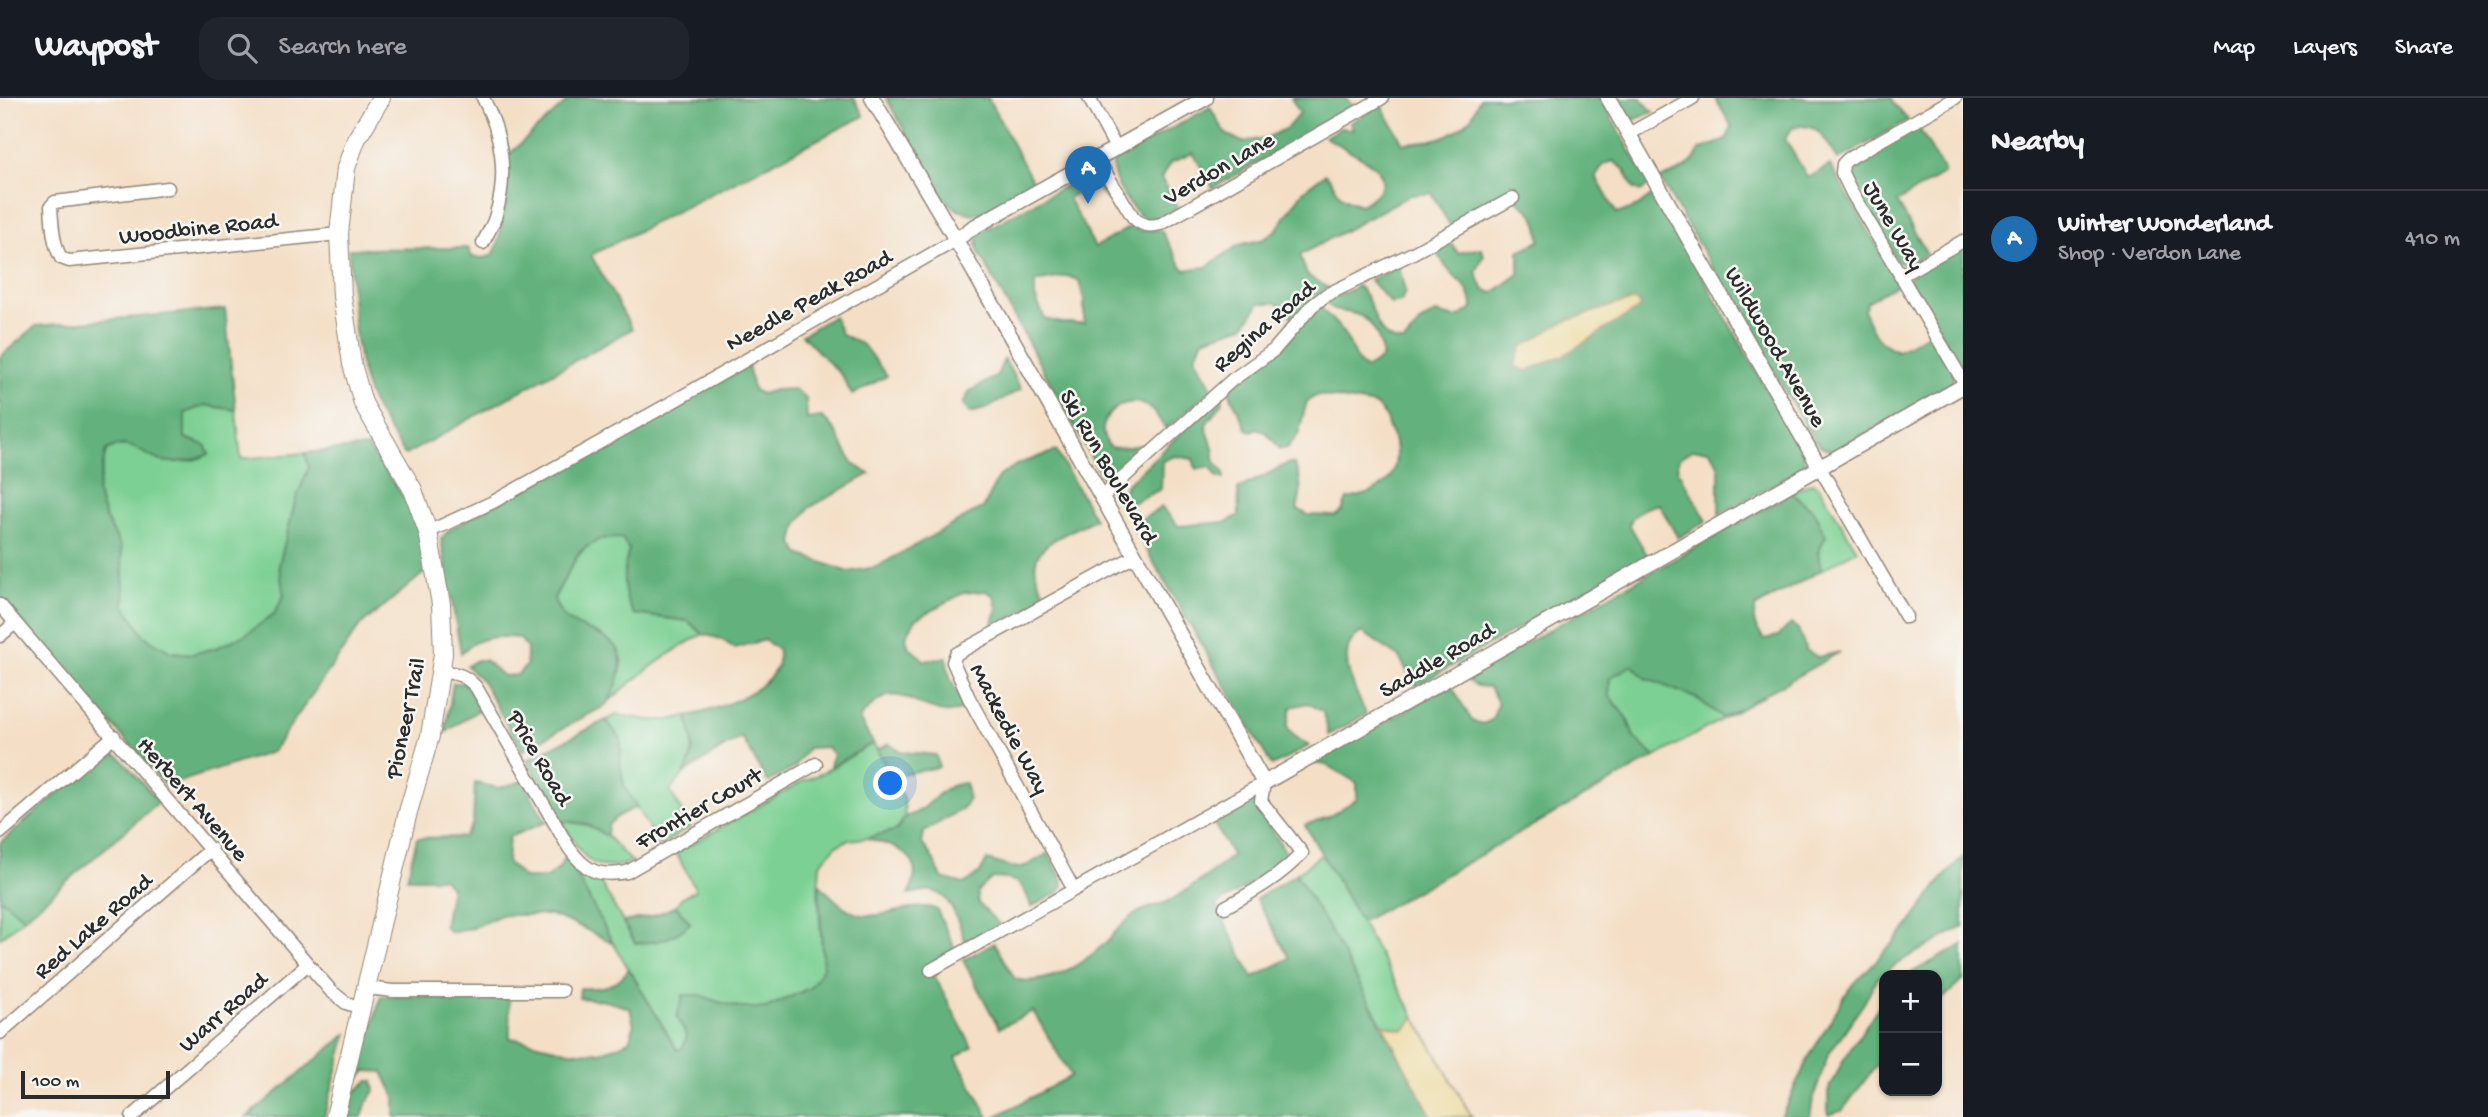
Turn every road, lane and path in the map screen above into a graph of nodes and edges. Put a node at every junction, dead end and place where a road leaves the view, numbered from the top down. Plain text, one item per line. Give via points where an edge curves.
1 (381, 98) edge
2 (483, 98) edge
3 (872, 98) edge
4 (1089, 98) edge
5 (1206, 98) edge
6 (1382, 98) edge
7 (1608, 98) edge
8 (1693, 98) edge
9 (1955, 98) edge
10 (1629, 134) junction
11 (1116, 148) junction
12 (1097, 159) junction
13 (168, 188) dead end
14 (1513, 198) dead end
15 (339, 234) junction
16 (956, 240) junction
17 (1963, 241) edge
18 (483, 243) dead end
19 (1900, 276) junction
20 (1963, 383) edge
21 (1820, 467) junction
22 (1102, 497) junction
23 (428, 532) junction
24 (1135, 556) junction
25 (0, 605) edge
26 (1906, 617) dead end
27 (15, 622) junction
28 (0, 636) edge
29 (442, 672) junction
30 (114, 736) junction
31 (816, 764) dead end
32 (1264, 783) junction
33 (0, 833) edge
34 (211, 849) junction
35 (598, 873) joint
36 (1074, 890) junction
37 (1226, 907) dead end
38 (308, 964) junction
39 (931, 970) dead end
40 (367, 988) junction
41 (562, 990) dead end
42 (362, 1007) junction
43 (0, 1033) edge
44 (132, 1117) edge
45 (335, 1117) edge

1 - 15 main road, Pioneer Trail via 350,154
2 - 18 street via 497,128 501,183 496,214
3 - 16 street, Ski Run Boulevard
4 - 11 street
5 - 11 street, Needle Peak Road
6 - 12 street, Verdon Lane via 1161,224 1150,226 1133,217
7 - 10 street, Wildwood Avenue
8 - 10 street
9 - 19 street, June Way via 1843,164 1842,173 1853,195
10 - 21 street, Wildwood Avenue
11 - 12 street, Needle Peak Road
12 - 16 street, Needle Peak Road
13 - 15 street, Woodbine Road via 55,202 51,206 61,258 69,261
14 - 22 street, Regina Road via 1326,295 1274,350 1222,388
15 - 23 main road, Pioneer Trail via 342,296 357,385 372,421 419,502
16 - 22 street, Ski Run Boulevard
16 - 23 street, Needle Peak Road via 504,496
17 - 19 street
19 - 20 street, June Way
20 - 21 street, Saddle Road
21 - 26 street, Wildwood Avenue
21 - 32 street, Saddle Road
22 - 24 street, Ski Run Boulevard
23 - 29 main road, Pioneer Trail via 442,604
24 - 32 street, Ski Run Boulevard
24 - 36 street, Mackedie Way via 956,654 953,662
25 - 27 street, Herbert Avenue
27 - 28 street
27 - 30 street, Herbert Avenue
29 - 35 street, Price Road via 467,677 476,687 569,848 580,864
29 - 40 main road, Pioneer Trail
30 - 33 street
30 - 34 street, Herbert Avenue
31 - 35 street, Frontier Court via 628,872
32 - 36 street, Saddle Road
32 - 37 street, Ski Run Boulevard via 1261,801 1302,853 1289,868
34 - 38 street, Herbert Avenue
34 - 43 street, Red Lake Road
36 - 39 street, Saddle Road
38 - 42 street, Herbert Avenue via 338,998
38 - 44 street, Warr Road
40 - 41 street
40 - 42 main road, Pioneer Trail
42 - 45 main road, Pioneer Trail

